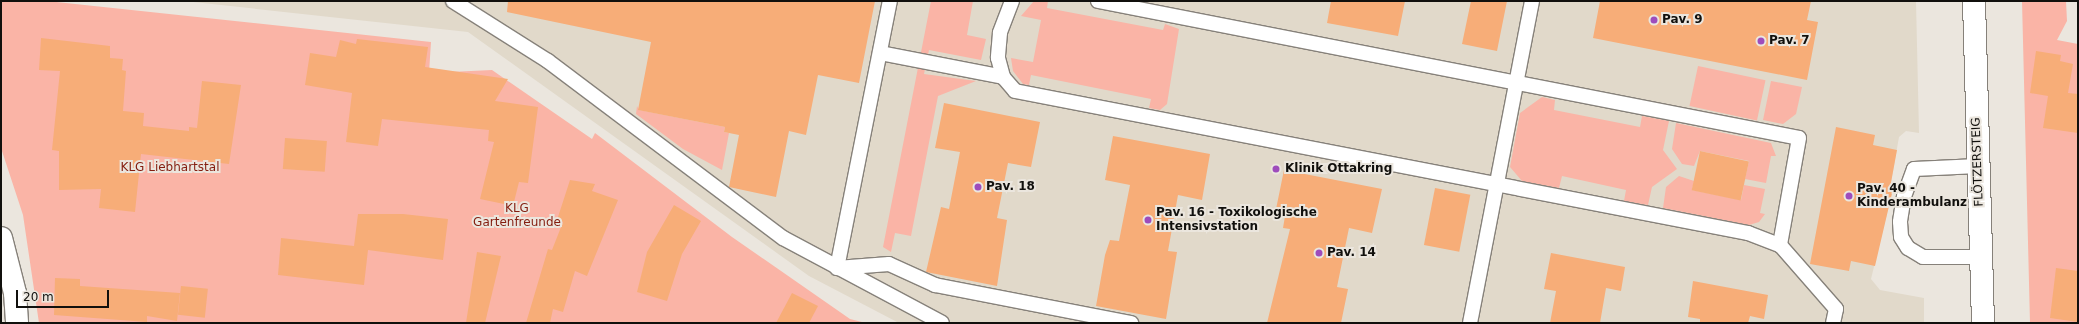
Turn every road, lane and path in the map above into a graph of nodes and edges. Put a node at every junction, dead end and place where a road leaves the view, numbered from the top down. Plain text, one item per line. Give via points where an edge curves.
1 (453, 1) edge
2 (890, 1) edge
3 (1012, 1) edge
4 (1098, 1) edge
5 (1532, 1) edge
6 (1974, 1) edge
7 (880, 53) junction
8 (1003, 77) junction
9 (1517, 81) junction
10 (1978, 166) junction
11 (1496, 185) junction
12 (1, 238) edge
13 (1780, 245) junction
14 (1981, 257) junction
15 (837, 268) junction
16 (17, 323) edge
17 (942, 323) edge
18 (1131, 323) edge
19 (1470, 323) edge
20 (1833, 323) edge
21 (1983, 323) edge

1 - 15 lane via 548,61 783,238
2 - 7 lane
3 - 8 lane via 1000,33 998,58
4 - 9 lane
5 - 9 lane
6 - 10 main road, FLÖTZERSTEIG
7 - 8 lane
7 - 15 lane
8 - 11 lane via 1015,91
9 - 11 lane
9 - 13 lane via 1799,138
10 - 14 main road, FLÖTZERSTEIG
10 - 14 lane via 1914,169 1904,196 1900,222 1901,237 1908,248 1923,257
11 - 13 lane via 1748,233
11 - 19 lane
12 - 16 main road via 15,293
13 - 20 lane via 1836,309
14 - 21 main road, FLÖTZERSTEIG
15 - 17 lane
15 - 18 lane via 889,264 935,285

